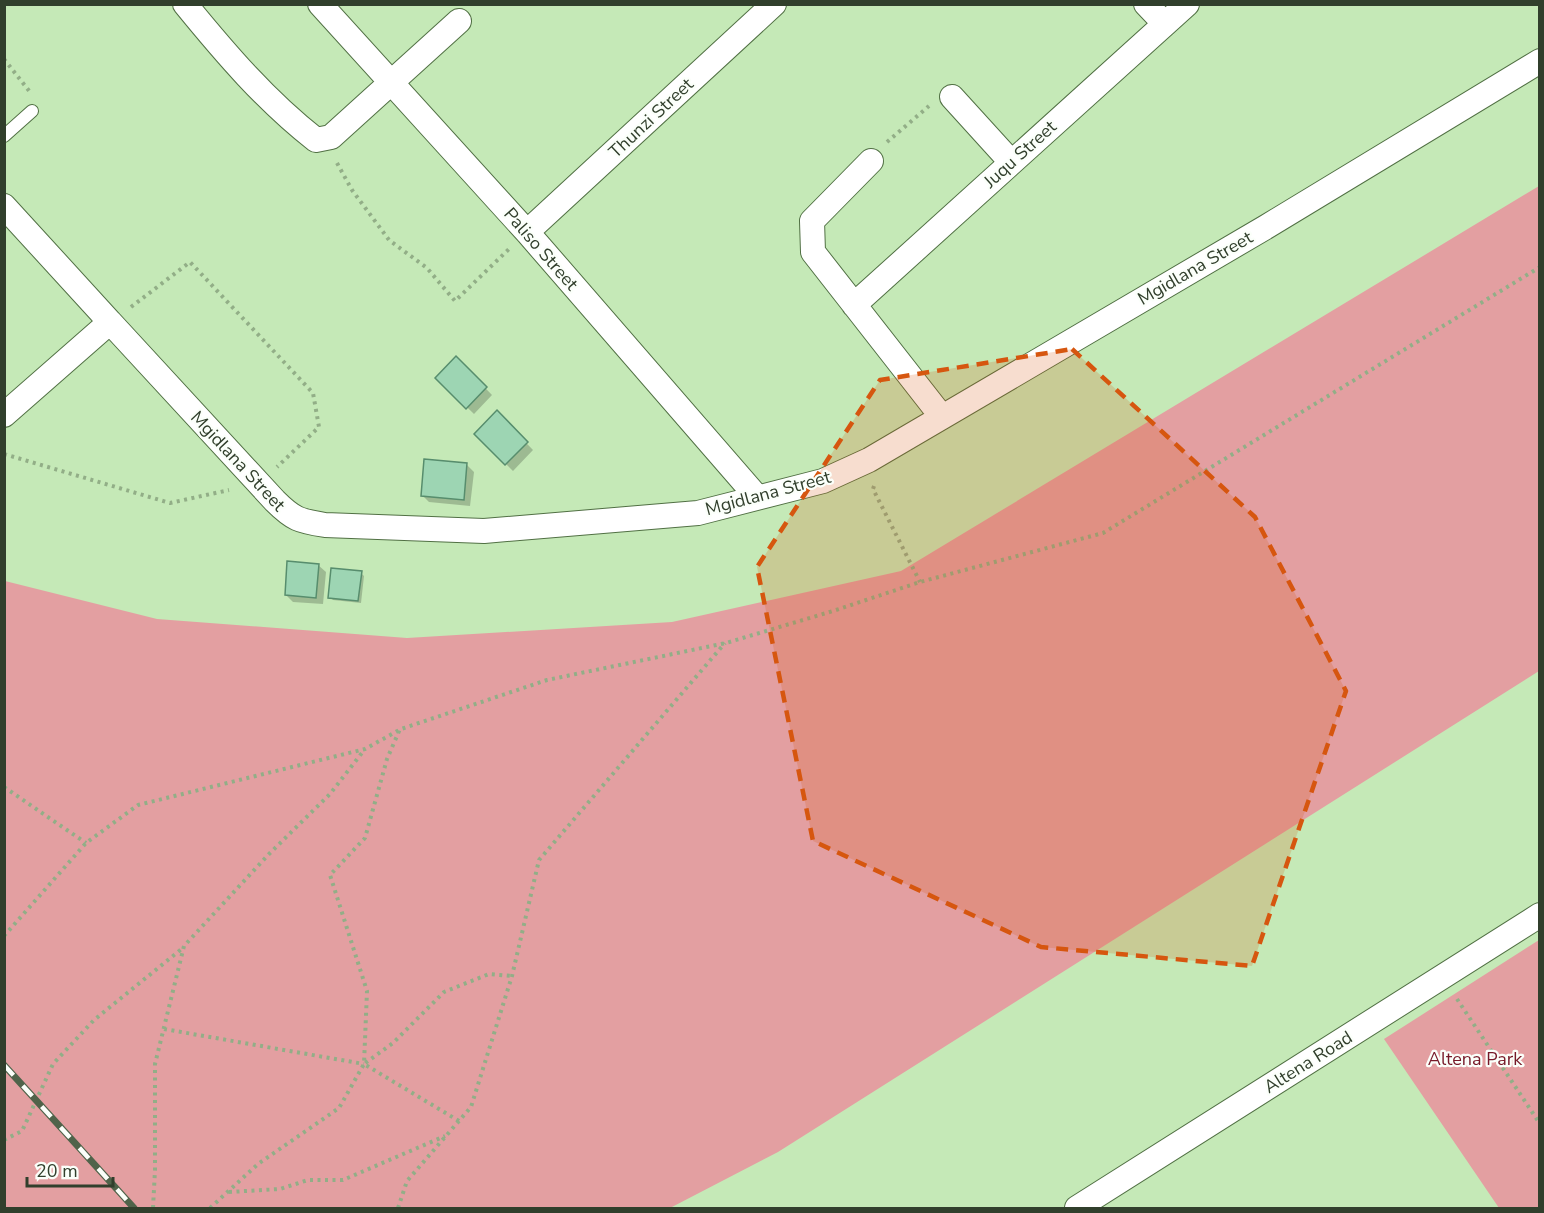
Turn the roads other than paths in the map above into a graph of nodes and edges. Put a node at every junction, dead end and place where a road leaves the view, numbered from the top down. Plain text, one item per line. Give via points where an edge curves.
1 (185, 4) edge
2 (320, 4) edge
3 (774, 4) edge
4 (1146, 4) edge
5 (1187, 4) edge
6 (459, 21) dead end
7 (1165, 24) junction
8 (1539, 61) edge
9 (391, 82) junction
10 (952, 97) road end
11 (32, 111) road end
12 (4, 136) edge
13 (871, 161) road end
14 (1011, 162) junction
15 (4, 206) edge
16 (527, 232) junction
17 (854, 305) junction
18 (110, 322) junction
19 (4, 415) edge
20 (942, 417) junction
21 (757, 497) junction
22 (1539, 915) edge
23 (1077, 1209) edge

1 - 9 street via 236,64 316,140 331,137
2 - 9 street, Paliso Street
3 - 16 street, Thunzi Street
4 - 7 street
5 - 7 street, Juqu Street
6 - 9 street
7 - 14 street, Juqu Street
8 - 20 street, Mgidlana Street
9 - 16 street, Paliso Street
10 - 14 street
11 - 12 lane
13 - 17 street via 812,221 813,252
14 - 17 street, Juqu Street
15 - 18 street, Mgidlana Street
16 - 21 street, Paliso Street
17 - 20 street
18 - 19 street
18 - 21 street, Mgidlana Street via 275,501 290,516 304,522 484,531 698,513
20 - 21 street, Mgidlana Street via 869,460 823,481
22 - 23 street, Altena Road

